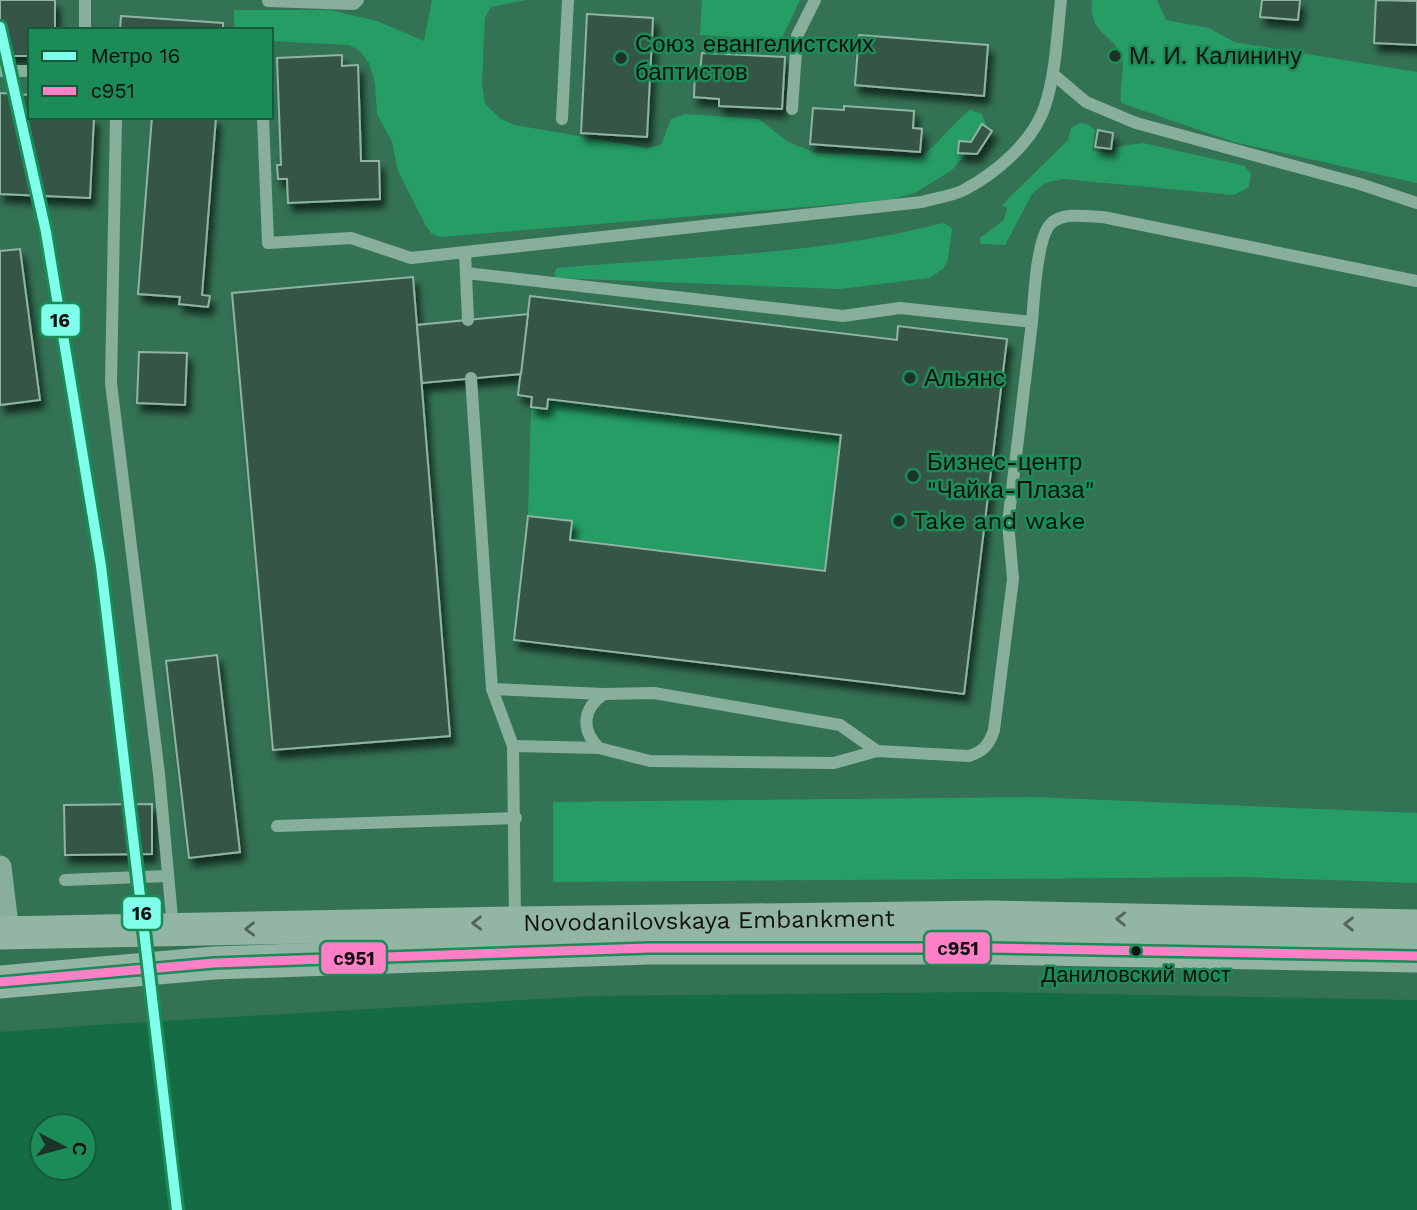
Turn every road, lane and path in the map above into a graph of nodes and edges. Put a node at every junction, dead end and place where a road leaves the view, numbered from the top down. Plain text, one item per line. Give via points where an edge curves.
1 (85, 0) edge
2 (358, 0) edge
3 (568, 0) edge
4 (815, 0) edge
5 (1060, 0) edge
6 (268, 1) edge
7 (85, 28) edge
8 (0, 71) edge
9 (28, 71) edge
10 (1053, 74) junction
11 (792, 110) dead end
12 (116, 119) edge
13 (263, 119) edge
14 (562, 119) dead end
15 (1417, 202) edge
16 (465, 253) junction
17 (466, 273) junction
18 (1417, 281) edge
19 (468, 320) dead end
20 (1032, 322) junction
21 (471, 378) dead end
22 (492, 690) junction
23 (604, 694) junction
24 (513, 746) junction
25 (599, 748) junction
26 (877, 751) junction
27 (516, 818) junction
28 (277, 826) dead end
29 (0, 867) edge
30 (168, 876) junction
31 (65, 880) dead end
32 (515, 923) junction
33 (1417, 926) edge
34 (173, 931) junction
35 (4, 933) edge
36 (1417, 956) edge
37 (0, 982) edge

1 - 7 lane
2 - 6 lane via 354,4
3 - 14 lane
4 - 11 lane via 797,36
5 - 10 lane
8 - 9 lane
10 - 15 lane via 1086,102 1136,123
10 - 16 lane via 1044,109 1024,142 993,172 962,191 922,202
12 - 30 lane via 111,383
13 - 16 lane via 268,243 351,238 411,258
16 - 17 lane
17 - 19 lane
17 - 20 lane via 843,316 900,308
18 - 20 lane via 1103,217 1068,215 1051,221 1042,237
20 - 26 lane via 1008,523 1013,579 995,730 989,744 969,756
21 - 22 lane
22 - 23 lane
22 - 24 lane
23 - 25 lane via 589,708 586,719 591,740
23 - 26 lane via 654,693 840,725
24 - 25 lane
24 - 27 lane
25 - 26 lane via 650,761 834,763
27 - 28 lane
27 - 32 lane
29 - 35 street
30 - 31 lane
30 - 34 lane
33 -> 32 main road, Novodanilovskaya Embankment via 991,917
32 -> 34 main road, Novodanilovskaya Embankment
34 - 35 main road, Novodanilovskaya Embankment
36 - 37 main road, Novodanilovskaya Embankment via 978,947 649,948 214,963

